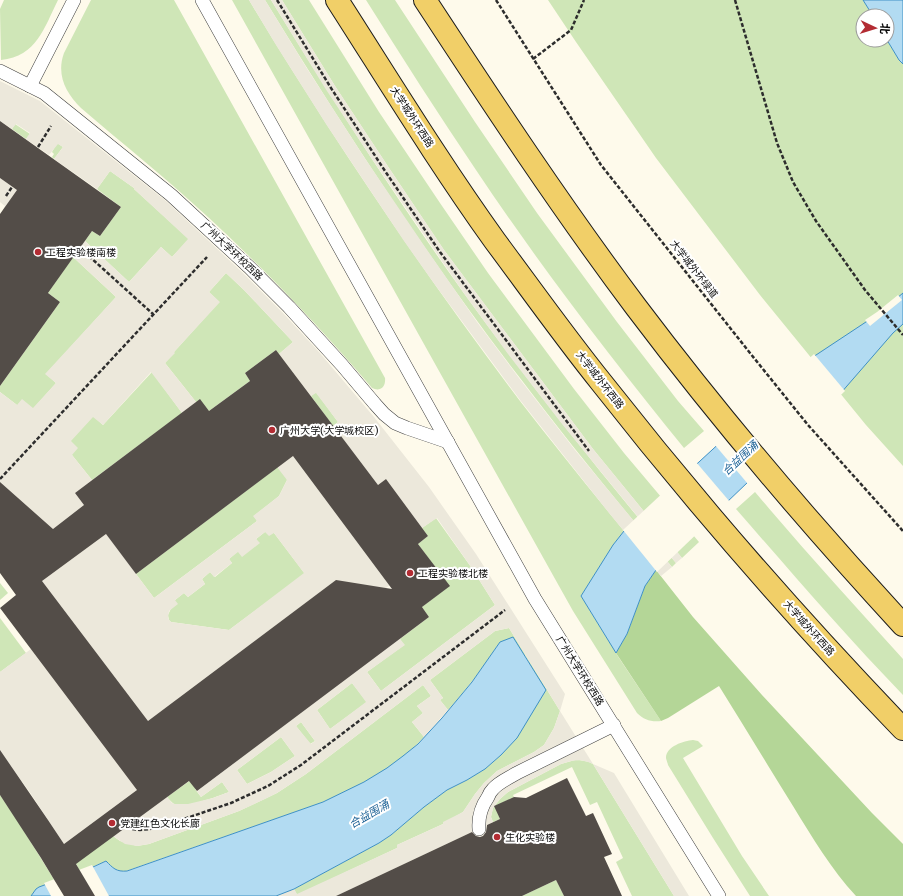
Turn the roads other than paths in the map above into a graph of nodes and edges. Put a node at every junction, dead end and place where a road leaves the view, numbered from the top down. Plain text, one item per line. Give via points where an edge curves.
1 (74, 0) edge
2 (202, 0) edge
3 (337, 0) edge
4 (425, 0) edge
5 (0, 72) edge
6 (30, 86) junction
7 (448, 442) junction
8 (903, 625) edge
9 (614, 726) junction
10 (903, 729) edge
11 (479, 829) dead end
12 (719, 896) edge

1 - 6 lane
2 - 7 lane, 广州大学环校西路
3 - 10 main road, 大学城外环西路 via 416,125 494,240 599,380 718,525 858,683
4 - 8 main road via 499,114 636,307 721,416 811,523
5 - 6 lane, 广州大学环校西路
6 - 7 lane, 广州大学环校西路 via 52,99 152,179 249,266 384,414 395,423
7 - 9 lane, 广州大学环校西路 via 535,599
9 - 11 lane via 504,780 493,789 480,811
9 - 12 lane, 广州大学环校西路

